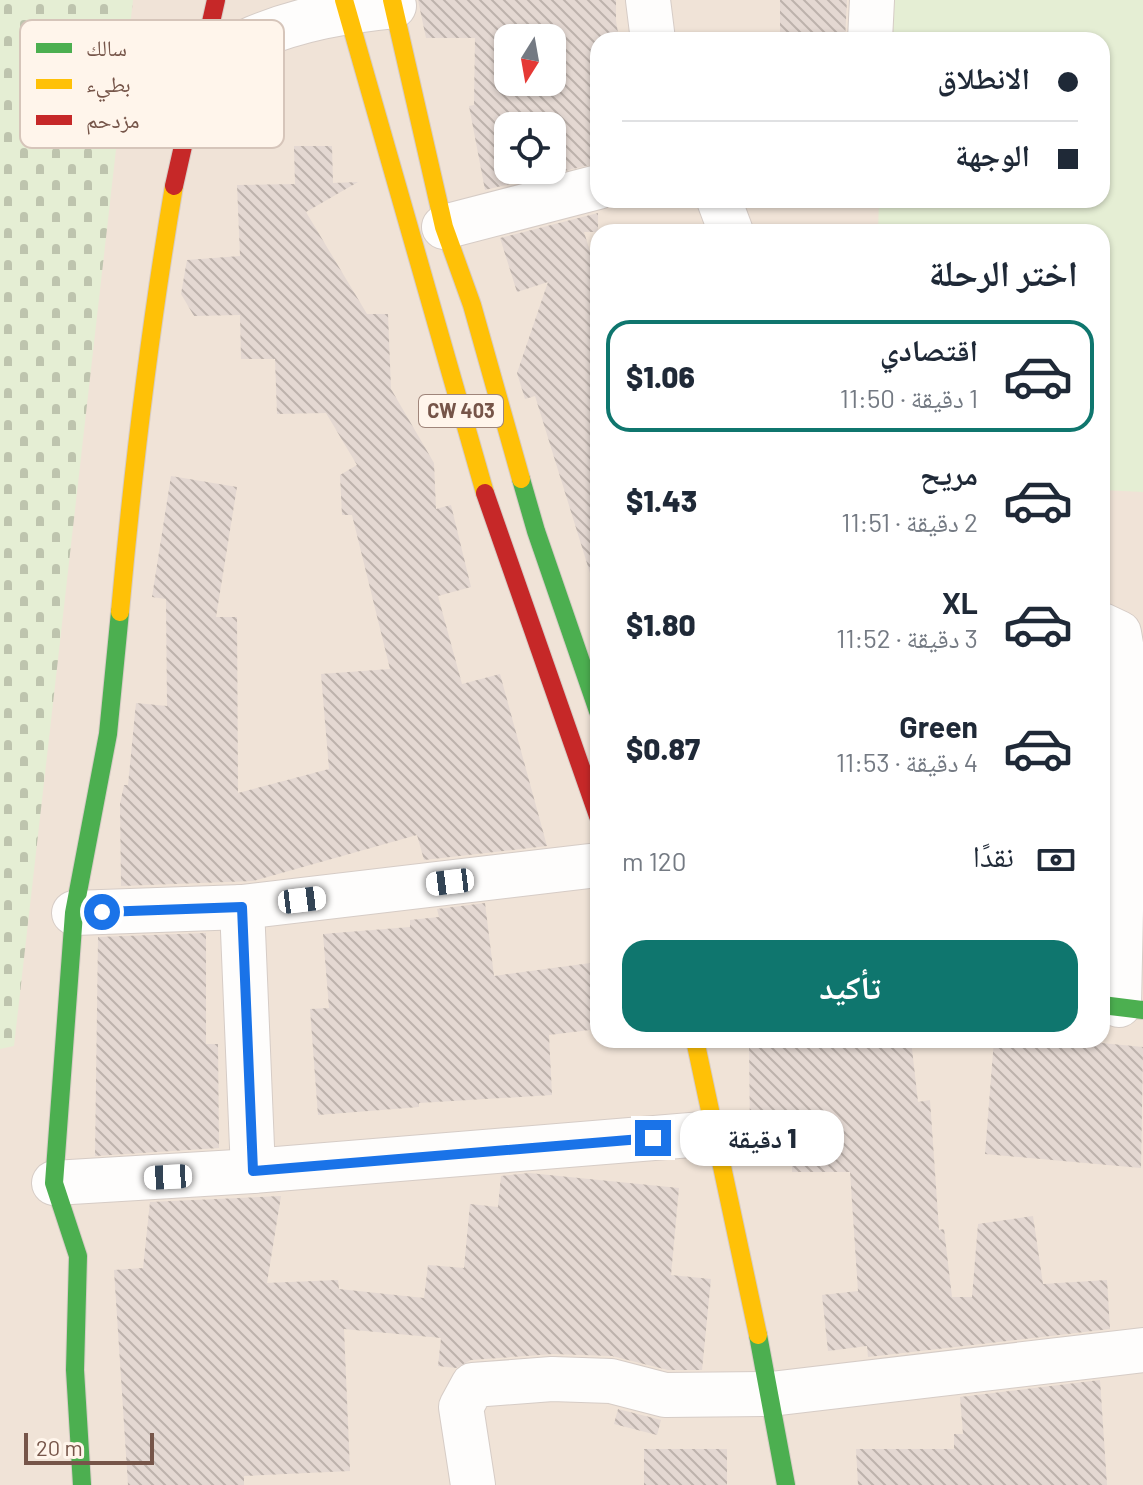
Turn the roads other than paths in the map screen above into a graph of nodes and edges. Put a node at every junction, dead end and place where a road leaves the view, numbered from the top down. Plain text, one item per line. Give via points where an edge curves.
1 (216, 0) edge
2 (648, 0) edge
3 (872, 0) edge
4 (393, 3) edge
5 (346, 5) edge
6 (211, 20) edge
7 (284, 27) edge
8 (652, 32) edge
9 (870, 32) edge
10 (182, 148) edge
11 (590, 189) edge
12 (444, 227) junction
13 (1110, 629) edge
14 (590, 688) edge
15 (1134, 766) edge
16 (590, 793) edge
17 (590, 866) edge
18 (242, 907) junction
19 (74, 913) junction
20 (1121, 1007) edge
21 (697, 1048) edge
22 (715, 1133) junction
23 (253, 1171) junction
24 (54, 1183) junction
25 (1143, 1350) edge
26 (771, 1394) junction
27 (82, 1485) edge
28 (473, 1485) edge
29 (786, 1485) edge

1 - 6 main road
2 - 8 street
3 - 9 street
4 - 5 street
4 - 12 main road, CW 403
5 - 7 street
5 - 16 main road, CW 403 via 490,512
10 - 19 main road via 134,461 108,734
11 - 12 street
12 - 14 main road, CW 403 via 472,305 536,531
13 - 15 street via 1119,633
15 - 20 street
17 - 18 street
18 - 19 street
18 - 23 street
19 - 24 main road
21 - 22 main road
22 - 23 street
22 - 26 main road
23 - 24 street
24 - 27 main road via 78,1256 75,1370
25 - 26 street
26 - 28 street via 665,1395 611,1381 552,1379 473,1385 461,1407
26 - 29 main road

